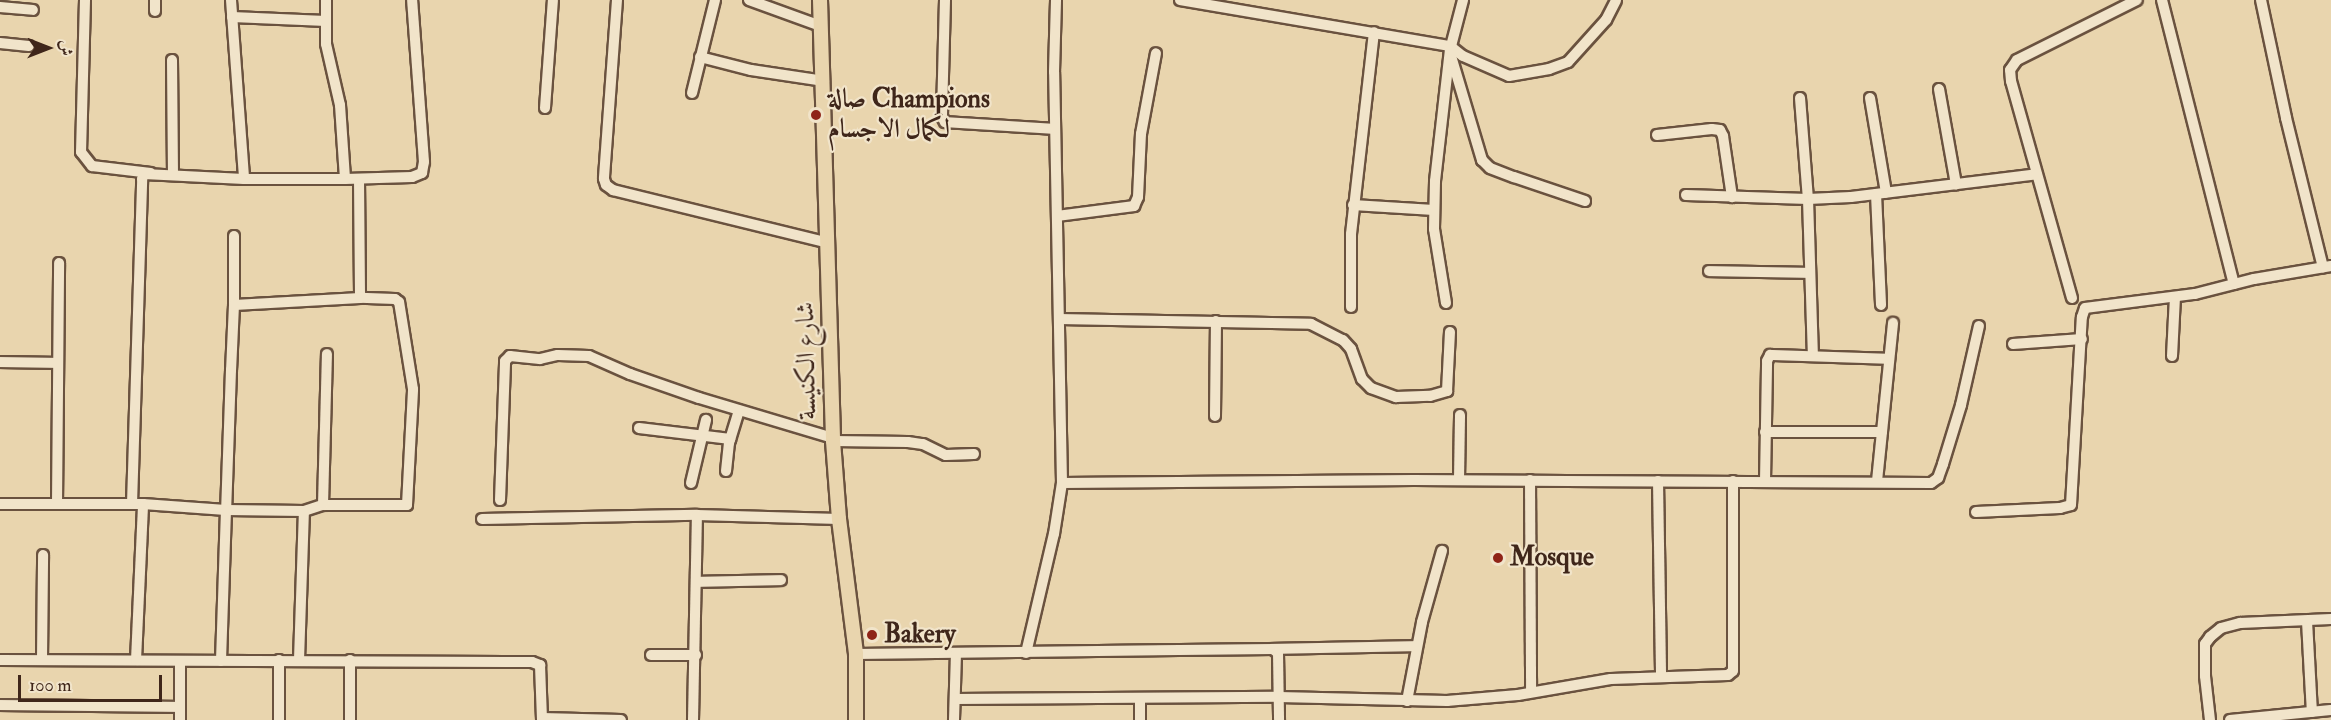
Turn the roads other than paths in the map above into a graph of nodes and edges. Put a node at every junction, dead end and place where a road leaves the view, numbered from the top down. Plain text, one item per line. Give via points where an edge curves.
1 (85, 0) edge
2 (231, 0) edge
3 (326, 0) edge
4 (412, 0) edge
5 (553, 0) edge
6 (617, 0) edge
7 (715, 0) edge
8 (749, 0) edge
9 (820, 0) edge
10 (945, 0) edge
11 (1056, 0) edge
12 (1180, 0) edge
13 (1463, 0) edge
14 (1616, 0) edge
15 (2137, 0) edge
16 (2162, 0) edge
17 (2261, 0) edge
18 (0, 7) edge
19 (33, 10) dead end
20 (231, 17) junction
21 (326, 21) junction
22 (821, 26) junction
23 (1374, 32) junction
24 (0, 43) edge
25 (29, 46) dead end
26 (1450, 48) junction
27 (1156, 53) dead end
28 (700, 57) junction
29 (172, 60) dead end
30 (824, 81) junction
31 (1939, 90) dead end
32 (692, 93) dead end
33 (1800, 98) dead end
34 (1870, 98) dead end
35 (545, 108) dead end
36 (1055, 129) junction
37 (1657, 135) dead end
38 (152, 173) junction
39 (173, 174) junction
40 (2037, 174) junction
41 (244, 178) junction
42 (359, 178) junction
43 (345, 179) junction
44 (1956, 184) junction
45 (1881, 193) junction
46 (1686, 195) dead end
47 (1732, 197) junction
48 (1808, 199) junction
49 (1585, 201) dead end
50 (1353, 205) junction
51 (1434, 210) junction
52 (1057, 216) junction
53 (234, 236) dead end
54 (828, 243) junction
55 (59, 263) dead end
56 (2327, 267) edge
57 (1709, 271) dead end
58 (1810, 273) junction
59 (2234, 284) junction
60 (2175, 297) junction
61 (360, 298) junction
62 (2072, 298) dead end
63 (1446, 303) dead end
64 (234, 305) junction
65 (1881, 305) dead end
66 (1351, 307) dead end
67 (1059, 319) junction
68 (1216, 321) junction
69 (1893, 323) dead end
70 (1979, 326) dead end
71 (1450, 332) dead end
72 (2082, 339) junction
73 (2013, 344) dead end
74 (327, 354) dead end
75 (1813, 356) junction
76 (2172, 356) dead end
77 (1889, 359) junction
78 (0, 362) edge
79 (58, 363) junction
80 (739, 410) junction
81 (1460, 415) dead end
82 (1215, 416) dead end
83 (706, 420) dead end
84 (639, 428) dead end
85 (1765, 432) junction
86 (1882, 432) junction
87 (702, 436) junction
88 (730, 439) junction
89 (833, 440) junction
90 (974, 454) dead end
91 (726, 471) dead end
92 (1459, 480) junction
93 (1530, 480) junction
94 (1658, 481) junction
95 (1733, 481) junction
96 (1765, 481) junction
97 (1877, 481) junction
98 (691, 483) dead end
99 (1062, 483) junction
100 (500, 500) dead end
101 (0, 504) edge
102 (57, 504) junction
103 (137, 504) junction
104 (323, 505) junction
105 (226, 510) junction
106 (304, 511) junction
107 (1976, 512) dead end
108 (697, 515) junction
109 (482, 519) dead end
110 (839, 519) junction
111 (1442, 551) dead end
112 (43, 555) dead end
113 (781, 580) dead end
114 (696, 582) junction
115 (2331, 619) edge
116 (2307, 621) junction
117 (1417, 646) junction
118 (1273, 649) junction
119 (956, 653) junction
120 (1026, 653) junction
121 (856, 654) junction
122 (651, 655) dead end
123 (696, 655) junction
124 (42, 659) junction
125 (0, 660) edge
126 (136, 660) junction
127 (279, 660) junction
128 (299, 660) junction
129 (350, 660) junction
130 (180, 661) junction
131 (221, 661) junction
132 (1661, 676) junction
133 (1531, 692) junction
134 (1279, 697) junction
135 (1140, 698) junction
136 (955, 699) junction
137 (1407, 701) junction
138 (0, 705) edge
139 (180, 707) junction
140 (2331, 710) edge
141 (2312, 712) junction
142 (542, 719) edge
143 (180, 720) edge
144 (279, 720) edge
145 (350, 720) edge
146 (621, 720) edge
147 (693, 720) edge
148 (856, 720) edge
149 (954, 720) edge
150 (1140, 720) edge
151 (1279, 720) edge
152 (2210, 720) edge
153 (2230, 720) edge

1 - 38 street via 81,152 92,166
2 - 20 street
3 - 21 street
4 - 42 street via 422,173 412,177
5 - 35 street
6 - 54 street via 606,185 613,190
7 - 28 street
8 - 22 street
9 - 22 main road, شارع الكنيسة
10 - 36 street via 945,122
11 - 36 street
12 - 23 street
13 - 26 street
14 - 26 street via 1595,35 1562,66 1509,76
15 - 40 street via 2017,60 2010,70
16 - 59 street
17 - 56 street via 2286,118
18 - 19 street
20 - 21 street
20 - 41 street
21 - 43 street via 326,44 340,105
22 - 30 main road, شارع الكنيسة
23 - 26 street
23 - 50 street
24 - 25 street
26 - 49 street via 1482,160 1490,168
26 - 51 street
27 - 52 street via 1141,134 1138,196 1134,206
28 - 30 street via 751,70
28 - 32 street
29 - 39 street
30 - 54 main road, شارع الكنيسة
31 - 44 street
33 - 48 street
34 - 45 street
36 - 52 street
37 - 47 street via 1720,130
38 - 39 street
38 - 103 street via 144,174 142,179
39 - 41 street
40 - 44 street
40 - 62 street
41 - 43 street
42 - 43 street
42 - 61 street
44 - 45 street
45 - 48 street
45 - 65 street
46 - 47 street
47 - 48 street
48 - 58 street
50 - 51 street
50 - 66 street
51 - 63 street
52 - 67 street
53 - 64 street
54 - 89 main road, شارع الكنيسة
55 - 79 street
56 - 59 street
57 - 58 street
58 - 75 street
59 - 60 street
60 - 72 street via 2085,308
60 - 76 street
61 - 64 street
61 - 104 street via 399,302 413,389 410,494 407,505 402,506
64 - 105 street
67 - 68 street
67 - 99 street
68 - 71 street via 1311,324 1343,340 1351,349 1362,379 1371,388 1396,397 1447,391
68 - 82 street
69 - 77 street
70 - 97 street via 1961,405 1938,478 1917,484
72 - 73 street
72 - 107 street via 2071,505
74 - 104 street
75 - 77 street
75 - 85 street via 1770,355
77 - 86 street
78 - 79 street
79 - 102 street
80 - 88 street
80 - 89 street
80 - 100 street via 630,374 589,356 510,356 505,361
81 - 92 street
83 - 87 street
84 - 87 street
85 - 86 street
85 - 96 street
86 - 97 street
87 - 88 street
87 - 98 street
88 - 91 street
89 - 90 street via 908,442 946,455
89 - 110 main road, شارع الكنيسة
92 - 93 street
92 - 99 street
93 - 94 street
93 - 133 street
94 - 95 street
94 - 132 street
95 - 96 street
95 - 132 street via 1733,671 1728,675
96 - 97 street
99 - 120 street
101 - 102 street
102 - 103 street
103 - 105 street
103 - 126 street
104 - 106 street
105 - 106 street
105 - 131 street
106 - 128 street
108 - 109 street
108 - 110 street
108 - 114 street
110 - 121 main road, شارع الكنيسة
111 - 117 street
112 - 124 street
113 - 114 street
114 - 123 street
115 - 116 street
116 - 141 street
116 - 152 street via 2240,623 2221,628 2210,637 2205,644 2205,676
117 - 118 street
117 - 137 street
118 - 120 street
118 - 134 street via 1278,653
119 - 120 street
119 - 121 street
119 - 136 street
121 - 148 main road, شارع الكنيسة
122 - 123 street
123 - 147 street
124 - 125 street
124 - 126 street
126 - 130 street
127 - 128 street
127 - 131 street
127 - 144 street
128 - 129 street
129 - 142 street via 532,662 540,665
129 - 145 street
130 - 131 street
130 - 139 street
132 - 133 street via 1611,679
133 - 137 street
134 - 135 street
134 - 137 street
134 - 151 street
135 - 136 street
135 - 150 street
136 - 149 street
138 - 139 street
139 - 143 street
140 - 141 street
141 - 153 street
142 - 146 street

